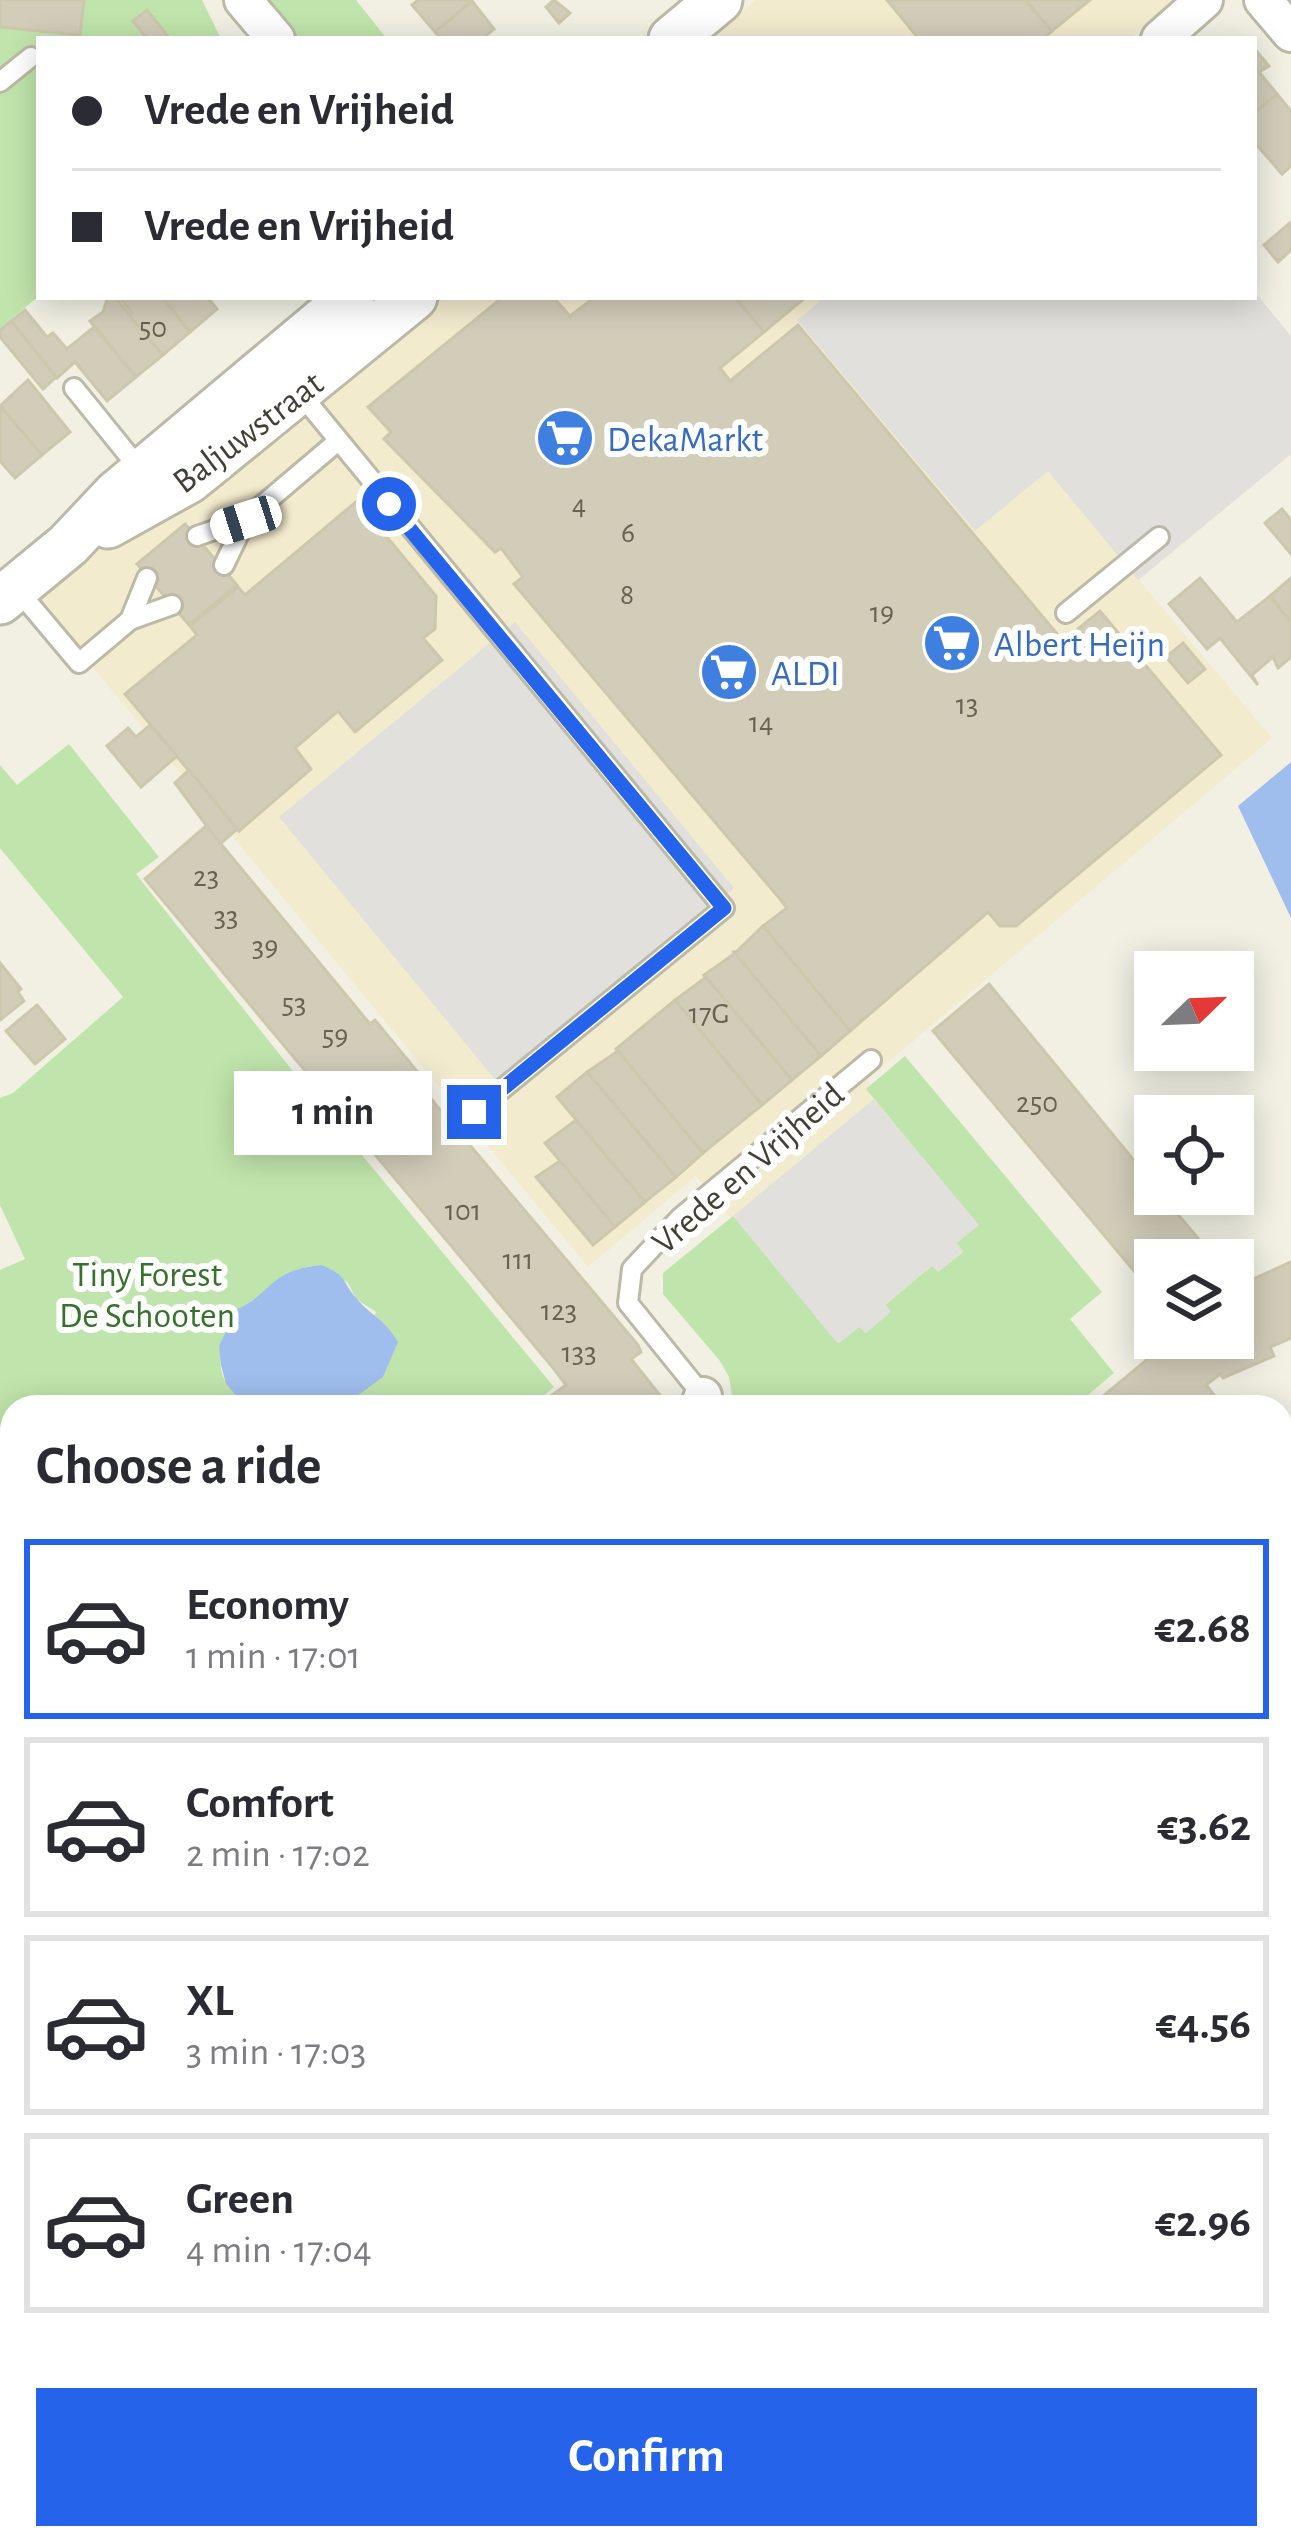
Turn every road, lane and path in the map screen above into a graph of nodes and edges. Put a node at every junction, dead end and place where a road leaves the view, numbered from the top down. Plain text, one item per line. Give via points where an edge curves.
1 (243, 0) edge
2 (719, 0) edge
3 (1204, 0) edge
4 (1263, 0) edge
5 (1291, 33) edge
6 (273, 36) edge
7 (676, 36) edge
8 (1163, 36) edge
9 (32, 57) dead end
10 (0, 82) edge
11 (349, 300) edge
12 (409, 300) edge
13 (286, 377) junction
14 (74, 388) dead end
15 (338, 441) junction
16 (142, 472) junction
17 (246, 520) junction
18 (197, 536) dead end
19 (1159, 537) dead end
20 (68, 545) junction
21 (224, 565) dead end
22 (147, 578) dead end
23 (8, 595) edge
24 (172, 605) dead end
25 (1066, 614) dead end
26 (130, 620) junction
27 (871, 1060) dead end
28 (474, 1112) dead end
29 (697, 1395) edge

1 - 6 street
2 - 7 street
3 - 8 street
4 - 5 street
9 - 10 lane
11 - 13 street, Baljuwstraat
12 - 13 street, Baljuwstraat
13 - 15 lane
13 - 16 street, Baljuwstraat
13 - 20 street, Baljuwstraat via 189,480
14 - 16 lane
15 - 17 lane
15 - 28 lane via 724,908
16 - 20 street, Baljuwstraat
17 - 18 lane
17 - 21 lane
19 - 25 lane
20 - 23 street, Baljuwstraat
22 - 26 lane
23 - 26 lane via 80,663
24 - 26 lane
27 - 29 lane, Vrede en Vrijheid via 680,1218 632,1269 628,1303

